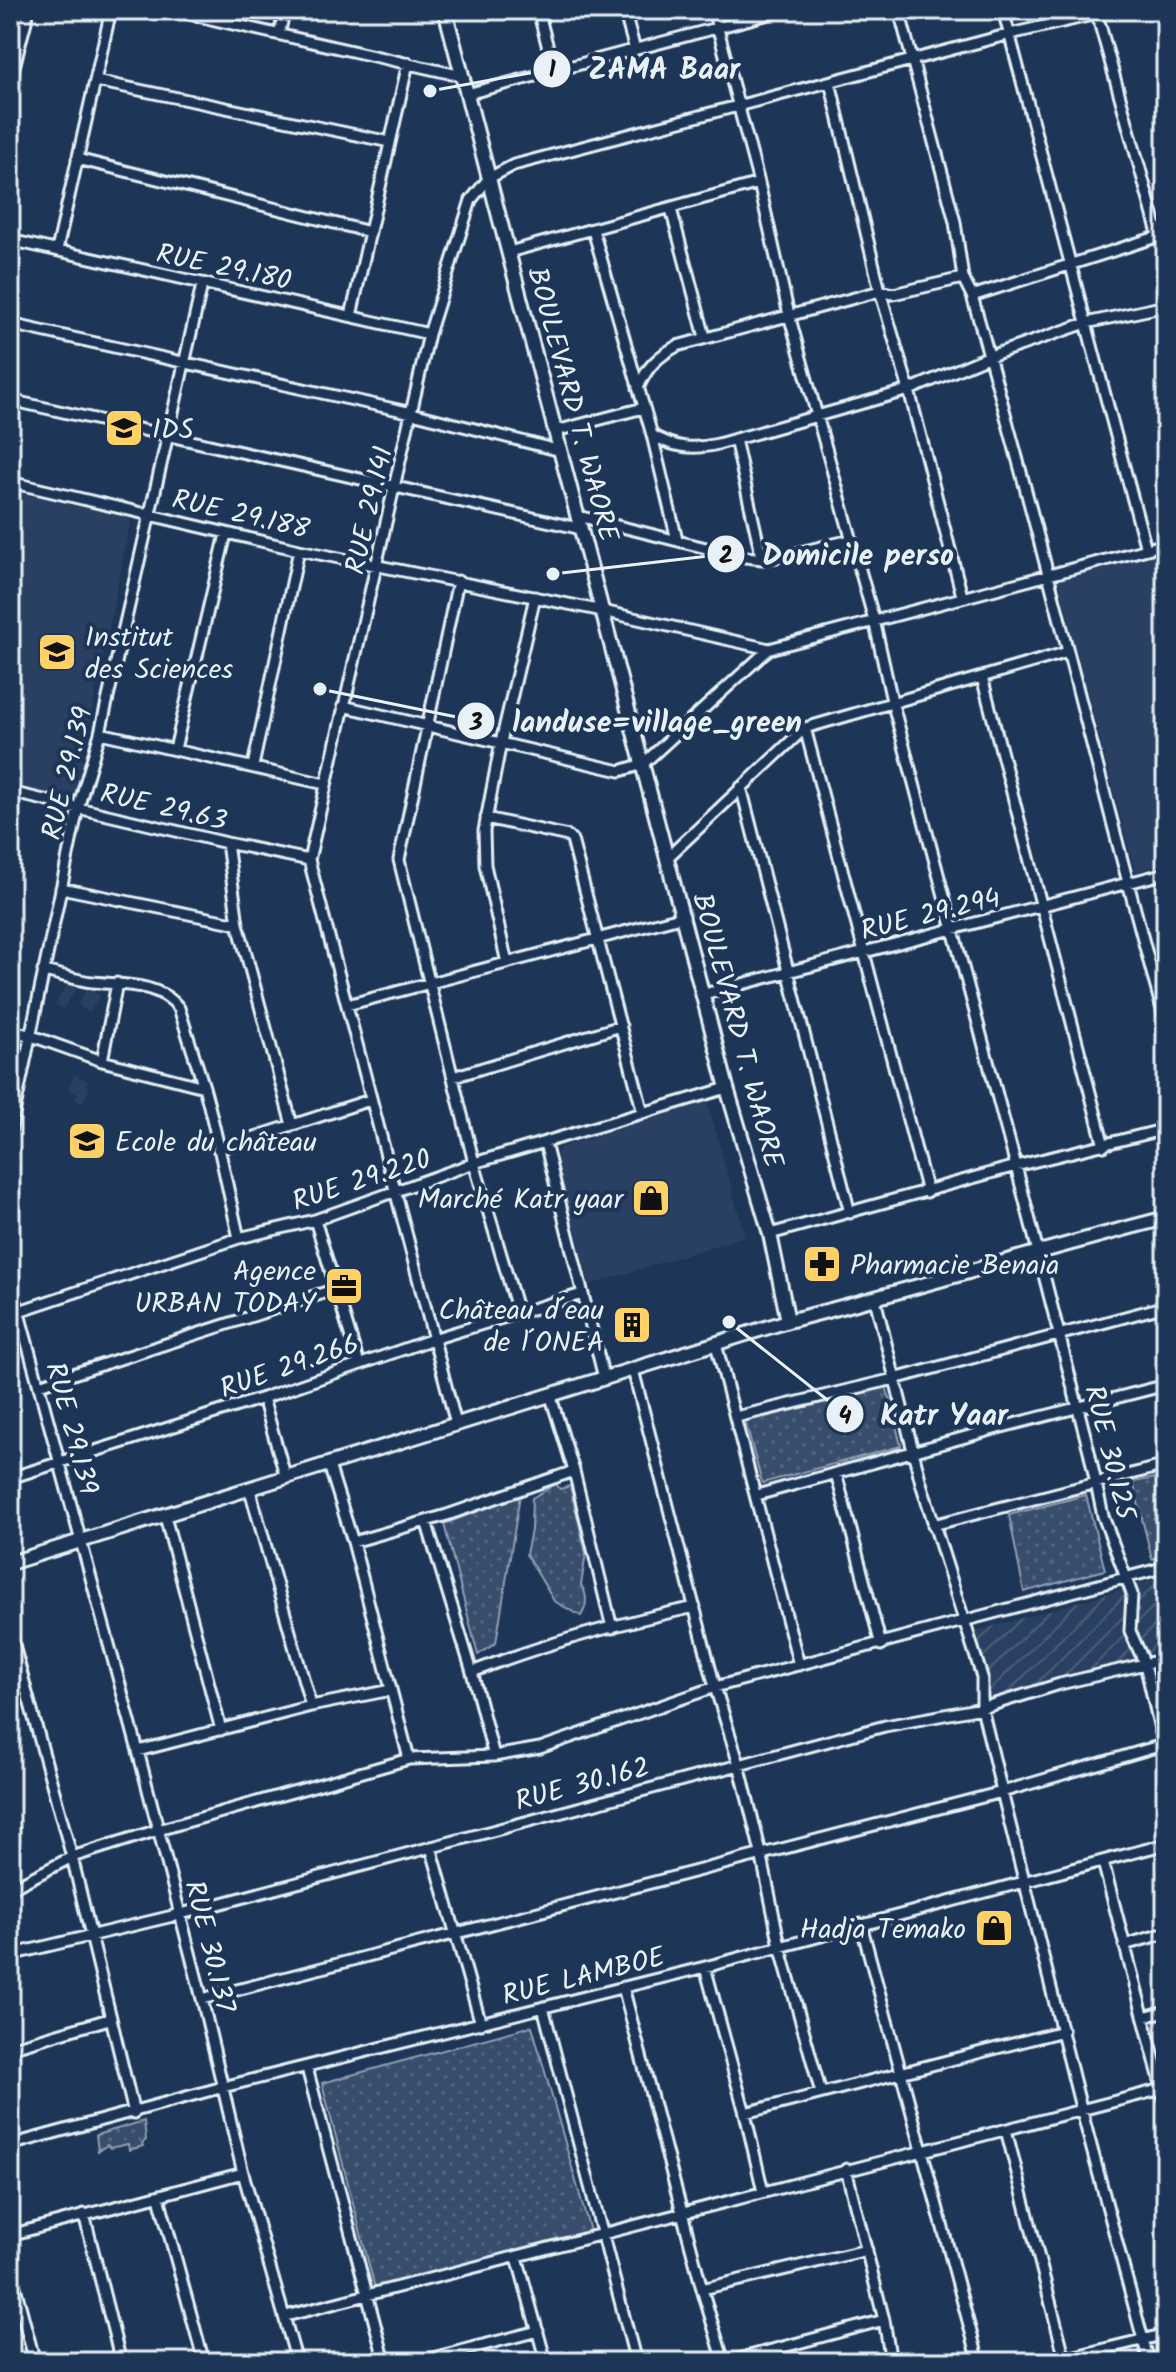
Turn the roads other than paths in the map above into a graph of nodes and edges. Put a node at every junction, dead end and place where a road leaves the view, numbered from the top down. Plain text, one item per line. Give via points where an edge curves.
1 (29, 10) edge
2 (111, 10) edge
3 (171, 10) edge
4 (285, 10) edge
5 (445, 10) edge
6 (538, 10) edge
7 (624, 10) edge
8 (713, 10) edge
9 (784, 10) edge
10 (899, 10) edge
11 (1003, 10) edge
12 (1114, 10) edge
13 (1097, 14) junction
14 (717, 27) junction
15 (279, 34) junction
16 (1010, 34) junction
17 (635, 50) junction
18 (911, 62) junction
19 (408, 63) junction
20 (554, 71) junction
21 (11, 75) edge
22 (462, 76) junction
23 (96, 81) junction
24 (830, 82) junction
25 (467, 94) junction
26 (739, 107) junction
27 (390, 142) junction
28 (77, 159) junction
29 (489, 178) junction
30 (759, 183) junction
31 (671, 209) junction
32 (593, 230) junction
33 (370, 232) junction
34 (1162, 235) edge
35 (10, 240) edge
36 (57, 250) junction
37 (509, 252) junction
38 (1071, 265) junction
39 (963, 278) junction
40 (202, 285) junction
41 (880, 291) junction
42 (972, 296) junction
43 (1166, 306) edge
44 (789, 315) junction
45 (351, 316) junction
46 (1086, 323) junction
47 (10, 324) edge
48 (429, 334) junction
49 (705, 337) junction
50 (990, 356) junction
51 (184, 362) junction
52 (638, 388) junction
53 (909, 390) junction
54 (10, 400) edge
55 (643, 408) junction
56 (412, 413) junction
57 (817, 417) junction
58 (556, 431) junction
59 (652, 435) junction
60 (167, 436) junction
61 (735, 439) junction
62 (561, 451) junction
63 (10, 482) edge
64 (396, 487) junction
65 (150, 515) junction
66 (580, 522) junction
67 (226, 534) junction
68 (677, 540) junction
69 (851, 540) junction
70 (1166, 544) edge
71 (1146, 549) junction
72 (299, 550) junction
73 (762, 559) junction
74 (378, 565) junction
75 (1049, 575) junction
76 (458, 581) junction
77 (962, 596) junction
78 (535, 597) junction
79 (603, 611) junction
80 (874, 620) junction
81 (769, 649) junction
82 (1068, 652) junction
83 (982, 677) junction
84 (892, 701) junction
85 (343, 706) junction
86 (427, 724) junction
87 (805, 728) junction
88 (100, 733) junction
89 (501, 742) junction
90 (175, 749) junction
91 (643, 764) junction
92 (253, 766) junction
93 (325, 784) junction
94 (741, 787) junction
95 (10, 792) edge
96 (78, 808) junction
97 (486, 818) junction
98 (227, 843) junction
99 (668, 857) junction
100 (309, 860) junction
101 (1166, 873) edge
102 (1127, 883) junction
103 (61, 888) junction
104 (1043, 906) junction
105 (684, 916) junction
106 (238, 924) junction
107 (953, 930) junction
108 (598, 941) junction
109 (865, 952) junction
110 (507, 963) junction
111 (43, 971) junction
112 (789, 971) junction
113 (117, 983) junction
114 (428, 983) junction
115 (704, 994) junction
116 (347, 1005) junction
117 (1166, 1024) edge
118 (621, 1026) junction
119 (10, 1031) edge
120 (29, 1035) junction
121 (102, 1061) junction
122 (453, 1077) junction
123 (204, 1087) junction
124 (727, 1088) junction
125 (370, 1100) junction
126 (643, 1113) junction
127 (292, 1125) junction
128 (1166, 1129) edge
129 (10, 1130) edge
130 (545, 1143) junction
131 (1104, 1146) junction
132 (218, 1149) junction
133 (474, 1163) junction
134 (1016, 1166) junction
135 (395, 1192) junction
136 (927, 1192) junction
137 (850, 1213) junction
138 (1166, 1218) edge
139 (315, 1220) junction
140 (770, 1234) junction
141 (239, 1238) junction
142 (1038, 1251) junction
143 (10, 1280) edge
144 (336, 1289) junction
145 (582, 1294) junction
146 (875, 1299) junction
147 (1166, 1306) edge
148 (14, 1312) edge
149 (518, 1312) junction
150 (788, 1321) junction
151 (1058, 1334) junction
152 (433, 1339) junction
153 (716, 1344) junction
154 (359, 1364) junction
155 (633, 1370) junction
156 (604, 1378) junction
157 (894, 1379) junction
158 (39, 1385) junction
159 (1166, 1385) edge
160 (550, 1394) junction
161 (263, 1398) junction
162 (1077, 1408) junction
163 (736, 1417) junction
164 (456, 1424) junction
165 (913, 1451) junction
166 (61, 1461) junction
167 (329, 1465) junction
168 (1166, 1465) edge
169 (574, 1471) junction
170 (836, 1473) junction
171 (10, 1478) edge
172 (286, 1478) junction
173 (1096, 1485) junction
174 (250, 1490) junction
175 (757, 1495) junction
176 (165, 1516) junction
177 (426, 1521) junction
178 (933, 1525) junction
179 (79, 1542) junction
180 (353, 1542) junction
181 (10, 1563) edge
182 (1166, 1567) edge
183 (1127, 1578) junction
184 (695, 1607) junction
185 (964, 1622) junction
186 (612, 1628) junction
187 (10, 1631) edge
188 (881, 1645) junction
189 (1166, 1659) edge
190 (1145, 1664) junction
191 (799, 1665) junction
192 (472, 1672) junction
193 (715, 1687) junction
194 (391, 1690) junction
195 (311, 1706) junction
196 (982, 1708) junction
197 (221, 1730) junction
198 (1165, 1748) edge
199 (138, 1751) junction
200 (494, 1756) junction
201 (409, 1759) junction
202 (739, 1764) junction
203 (1002, 1792) junction
204 (158, 1830) junction
205 (1166, 1844) edge
206 (431, 1847) junction
207 (761, 1853) junction
208 (72, 1857) junction
209 (1103, 1862) junction
210 (1025, 1882) junction
211 (10, 1889) edge
212 (181, 1914) junction
213 (861, 1924) junction
214 (1166, 1933) edge
215 (456, 1934) junction
216 (92, 1935) junction
217 (1124, 1945) junction
218 (780, 1946) junction
219 (10, 1955) edge
220 (705, 1967) junction
221 (623, 1987) junction
222 (202, 1999) junction
223 (543, 2007) junction
224 (1166, 2011) edge
225 (1144, 2017) junction
226 (109, 2019) junction
227 (481, 2024) junction
228 (1063, 2031) junction
229 (10, 2048) edge
230 (307, 2068) junction
231 (902, 2073) junction
232 (223, 2087) junction
233 (1164, 2089) edge
234 (821, 2093) junction
235 (1166, 2103) edge
236 (1082, 2112) junction
237 (134, 2113) junction
238 (745, 2113) junction
239 (1006, 2130) junction
240 (10, 2145) edge
241 (924, 2151) junction
242 (846, 2169) junction
243 (243, 2173) junction
244 (763, 2192) junction
245 (159, 2197) junction
246 (683, 2212) junction
247 (84, 2214) junction
248 (603, 2234) junction
249 (10, 2235) edge
250 (867, 2250) junction
251 (517, 2257) junction
252 (10, 2268) edge
253 (702, 2289) junction
254 (368, 2297) junction
255 (286, 2316) junction
256 (884, 2320) junction
257 (538, 2331) junction
258 (1166, 2334) edge
259 (1143, 2340) junction
260 (1065, 2359) junction
261 (35, 2362) edge
262 (121, 2362) edge
263 (204, 2362) edge
264 (297, 2362) edge
265 (385, 2362) edge
266 (417, 2362) edge
267 (546, 2362) edge
268 (636, 2362) edge
269 (726, 2362) edge
270 (891, 2362) edge
271 (979, 2362) edge
272 (1051, 2362) edge
273 (1149, 2362) edge

1 - 21 street
2 - 23 street
3 - 15 street
4 - 15 street
5 - 22 street, BOULEVARD T. WAORE
6 - 20 street
7 - 17 street
8 - 14 street, RUE 30.125
9 - 14 street
10 - 18 street
11 - 16 street
12 - 13 street
13 - 16 street
13 - 34 street
14 - 17 street
14 - 26 street, RUE 30.125
15 - 19 street
16 - 18 street
16 - 38 street
17 - 20 street
18 - 24 street
18 - 39 street via 955,222
19 - 22 street
19 - 27 street
20 - 25 street
22 - 25 street, BOULEVARD T. WAORE
23 - 27 street
23 - 28 street
24 - 26 street
24 - 41 street
25 - 29 street, BOULEVARD T. WAORE
26 - 29 street via 514,165
26 - 30 street, RUE 30.125
27 - 33 street
28 - 33 street
28 - 36 street
29 - 37 street, BOULEVARD T. WAORE
29 - 48 street, RUE 29.141 via 471,200
30 - 31 street
30 - 44 street, RUE 30.125
31 - 32 street
31 - 49 street
32 - 37 street
32 - 52 street
33 - 45 street
34 - 38 street
35 - 36 street, RUE 29.180
36 - 40 street, RUE 29.180
37 - 58 street, BOULEVARD T. WAORE
38 - 42 street
38 - 46 street
39 - 41 street via 893,294
39 - 42 street
40 - 45 street, RUE 29.180
40 - 51 street, RUE 29.139
41 - 44 street
41 - 53 street
42 - 50 street
43 - 46 street
44 - 49 street
44 - 57 street, RUE 30.125
45 - 48 street, RUE 29.180
46 - 50 street
46 - 71 street
47 - 51 street
48 - 56 street, RUE 29.141
49 - 52 street via 658,357
50 - 53 street
50 - 75 street
51 - 56 street
51 - 60 street, RUE 29.139
52 - 55 street
53 - 57 street
53 - 77 street
54 - 60 street
55 - 58 street
55 - 59 street
56 - 62 street
56 - 64 street, RUE 29.141
57 - 61 street
57 - 69 street, RUE 30.125
58 - 62 street, BOULEVARD T. WAORE
59 - 61 street via 698,449
59 - 68 street
60 - 64 street
60 - 65 street, RUE 29.139
61 - 73 street
62 - 66 street, BOULEVARD T. WAORE
63 - 65 street, RUE 29.188
64 - 66 street
64 - 74 street, RUE 29.141
65 - 67 street, RUE 29.188
65 - 88 street, RUE 29.139
66 - 68 street
66 - 79 street, BOULEVARD T. WAORE
67 - 72 street, RUE 29.188
67 - 90 street
68 - 73 street
69 - 73 street
69 - 80 street, RUE 30.125
70 - 71 street
71 - 75 street
72 - 74 street, RUE 29.188
72 - 92 street
74 - 76 street, RUE 29.188
74 - 85 street, RUE 29.141
75 - 77 street
75 - 82 street
76 - 78 street, RUE 29.188
76 - 86 street
77 - 80 street
78 - 79 street, RUE 29.188
78 - 89 street
79 - 81 street, RUE 29.188
79 - 91 street, BOULEVARD T. WAORE
80 - 81 street
80 - 84 street, RUE 30.125
81 - 91 street
82 - 83 street
82 - 102 street
83 - 84 street
83 - 104 street
84 - 87 street
84 - 107 street, RUE 30.125
85 - 86 street
85 - 93 street, RUE 29.141
86 - 89 street
86 - 114 street via 399,860
87 - 94 street
87 - 109 street
88 - 90 street
88 - 96 street, RUE 29.139
89 - 91 street via 620,771
89 - 97 street
90 - 92 street
91 - 99 street, BOULEVARD T. WAORE
92 - 93 street
93 - 100 street, RUE 29.141
94 - 99 street
94 - 112 street
95 - 96 street, RUE 29.63
96 - 98 street, RUE 29.63
96 - 103 street, RUE 29.139
97 - 108 street via 571,838
97 - 110 street via 485,865
98 - 100 street, RUE 29.63
98 - 106 street
99 - 105 street, BOULEVARD T. WAORE
100 - 116 street
101 - 102 street, RUE 29.294
102 - 104 street, RUE 29.294
102 - 117 street
103 - 106 street
103 - 111 street, RUE 29.139
104 - 107 street, RUE 29.294
104 - 131 street
105 - 108 street
105 - 115 street, BOULEVARD T. WAORE
106 - 127 street
107 - 109 street, RUE 29.294
107 - 134 street, RUE 30.125
108 - 110 street
108 - 118 street
109 - 112 street, RUE 29.294
109 - 136 street
110 - 114 street
111 - 113 street
111 - 120 street, RUE 29.139
112 - 115 street, RUE 29.294
112 - 137 street
113 - 121 street
113 - 123 street via 149,989 175,1002
114 - 116 street
114 - 122 street
115 - 124 street, BOULEVARD T. WAORE
116 - 125 street
118 - 122 street
118 - 126 street
119 - 120 street
120 - 121 street
120 - 129 street, RUE 29.139
121 - 123 street
122 - 133 street
123 - 132 street
124 - 126 street, RUE 29.220
124 - 140 street, BOULEVARD T. WAORE
125 - 127 street
125 - 135 street
126 - 130 street, RUE 29.220
127 - 132 street
128 - 131 street
130 - 133 street, RUE 29.220
130 - 145 street
131 - 134 street
132 - 141 street
133 - 135 street, RUE 29.220
133 - 149 street
134 - 136 street
134 - 142 street, RUE 30.125
135 - 139 street, RUE 29.220
135 - 152 street
136 - 137 street
137 - 140 street
138 - 142 street
139 - 141 street, RUE 29.220
139 - 144 street
140 - 150 street, BOULEVARD T. WAORE
141 - 148 street, RUE 29.220
142 - 146 street
142 - 151 street, RUE 30.125
143 - 148 street, RUE 29.139
144 - 154 street
144 - 158 street
145 - 149 street, RUE 29.266
145 - 156 street
146 - 150 street
146 - 157 street
147 - 151 street
148 - 158 street, RUE 29.139
149 - 152 street, RUE 29.266
150 - 153 street
151 - 157 street
151 - 162 street, RUE 30.125
152 - 154 street, RUE 29.266
152 - 164 street
153 - 155 street
153 - 163 street
154 - 161 street, RUE 29.266
155 - 156 street
155 - 184 street
156 - 160 street
157 - 163 street
157 - 165 street
158 - 166 street, RUE 29.139
159 - 162 street
160 - 164 street
160 - 169 street
161 - 166 street, RUE 29.266
161 - 172 street
162 - 165 street
162 - 173 street, RUE 30.125
163 - 175 street
164 - 167 street
165 - 170 street
165 - 178 street
166 - 171 street, RUE 29.266
166 - 179 street, RUE 29.139
167 - 172 street
167 - 180 street
168 - 173 street
169 - 177 street
169 - 186 street
170 - 175 street
170 - 188 street
172 - 174 street
173 - 178 street
173 - 183 street, RUE 30.125
174 - 176 street
174 - 195 street
175 - 191 street
176 - 179 street
176 - 197 street
177 - 180 street
177 - 192 street
178 - 185 street
179 - 181 street
179 - 199 street, RUE 30.137
180 - 194 street
182 - 183 street
183 - 185 street
183 - 190 street, RUE 30.125 via 1132,1594 1130,1631
184 - 186 street
184 - 193 street
185 - 188 street
185 - 196 street via 982,1677
186 - 192 street
187 - 208 street
188 - 191 street
189 - 190 street, RUE 30.162
190 - 196 street, RUE 30.162
190 - 198 street, RUE 30.125
191 - 193 street
192 - 200 street
193 - 200 street via 540,1748
193 - 202 street
194 - 195 street
194 - 201 street
195 - 197 street
196 - 202 street, RUE 30.162 via 885,1726
196 - 203 street
197 - 199 street
198 - 203 street
199 - 204 street, RUE 30.137
200 - 201 street
201 - 204 street
202 - 206 street, RUE 30.162
202 - 207 street
203 - 207 street
203 - 210 street
204 - 208 street
204 - 212 street, RUE 30.137
205 - 209 street, RUE LAMBOE
206 - 212 street, RUE 30.162
206 - 215 street
207 - 215 street
207 - 218 street
208 - 211 street
208 - 216 street
209 - 210 street, RUE LAMBOE
209 - 217 street
210 - 213 street, RUE LAMBOE
210 - 228 street
212 - 216 street, RUE 30.162
212 - 222 street, RUE 30.137
213 - 218 street, RUE LAMBOE
213 - 231 street
214 - 217 street
215 - 222 street
215 - 227 street
216 - 219 street, RUE 30.162
216 - 226 street
217 - 225 street
218 - 220 street, RUE LAMBOE
218 - 234 street
220 - 221 street, RUE LAMBOE
220 - 238 street
221 - 223 street, RUE LAMBOE
221 - 246 street
222 - 232 street, RUE 30.137
223 - 227 street, RUE LAMBOE
223 - 248 street
224 - 225 street
225 - 233 street
226 - 229 street
226 - 237 street
227 - 230 street, RUE LAMBOE
228 - 231 street
228 - 236 street
230 - 232 street, RUE LAMBOE
230 - 254 street
231 - 234 street
231 - 241 street
232 - 237 street, RUE LAMBOE
232 - 243 street, RUE 30.137
233 - 235 street
233 - 236 street
234 - 238 street
236 - 239 street
236 - 259 street
237 - 240 street, RUE LAMBOE
238 - 244 street
239 - 241 street
239 - 260 street
241 - 242 street
241 - 271 street
242 - 244 street
242 - 250 street
243 - 245 street
243 - 255 street, RUE 30.137
244 - 246 street
245 - 247 street
245 - 263 street
246 - 248 street
246 - 253 street
247 - 249 street
247 - 262 street
248 - 251 street
248 - 268 street
250 - 253 street
250 - 256 street
251 - 254 street
251 - 257 street
252 - 261 street
253 - 269 street
254 - 255 street
254 - 265 street
255 - 264 street, RUE 30.137
256 - 269 street
256 - 270 street
257 - 266 street
257 - 267 street
258 - 259 street
259 - 260 street
259 - 273 street
260 - 272 street

